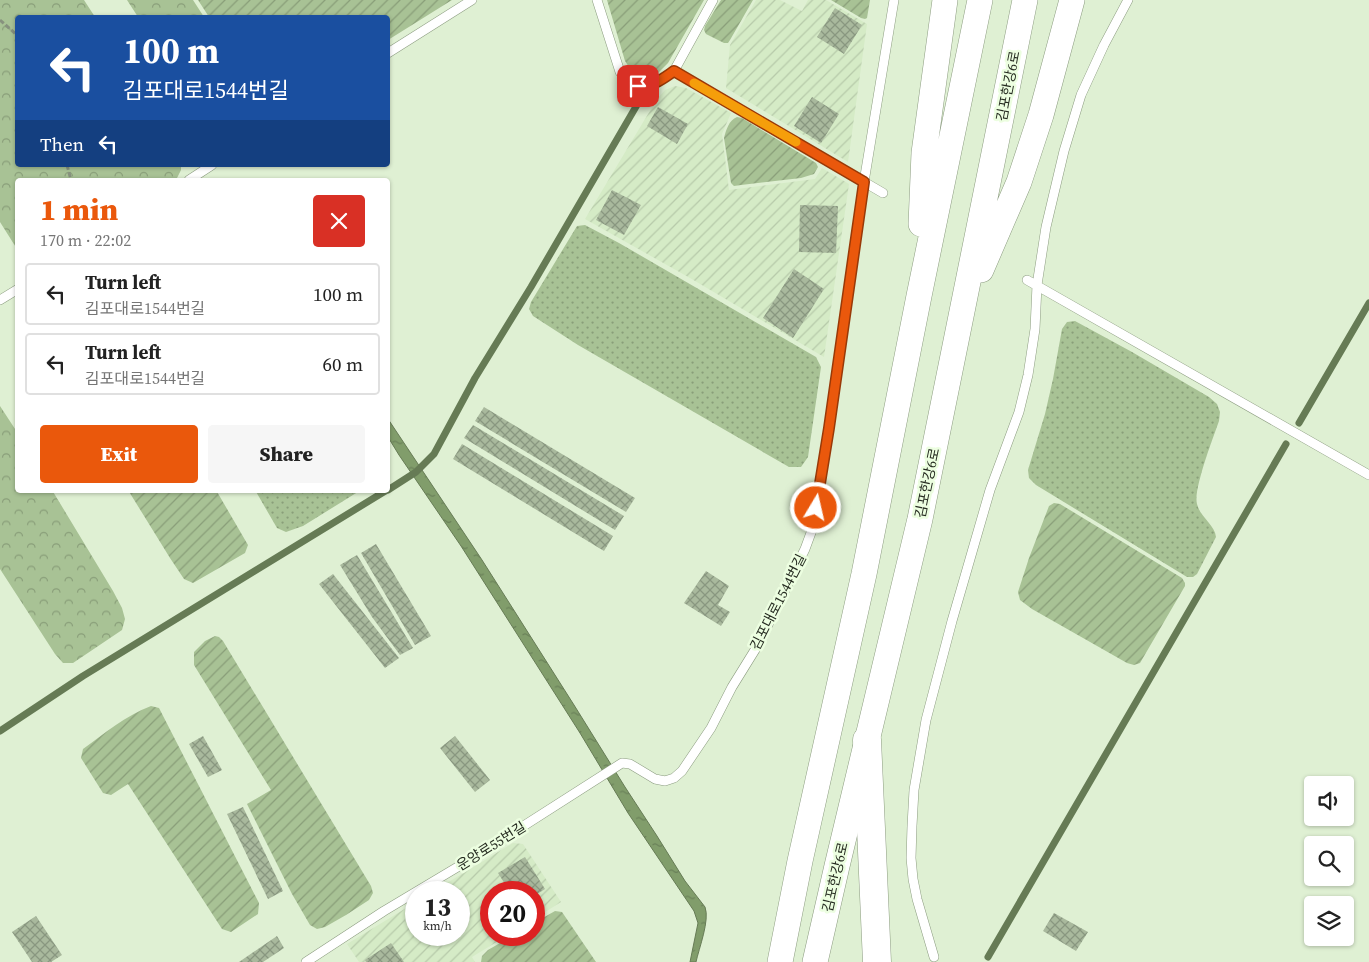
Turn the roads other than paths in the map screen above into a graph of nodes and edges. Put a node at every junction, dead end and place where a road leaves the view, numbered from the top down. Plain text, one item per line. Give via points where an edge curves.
1 (472, 0) edge
2 (597, 0) edge
3 (713, 0) edge
4 (894, 0) edge
5 (945, 0) edge
6 (980, 0) edge
7 (1025, 0) edge
8 (1072, 0) edge
9 (1128, 0) edge
10 (390, 53) edge
11 (674, 71) junction
12 (208, 167) edge
13 (192, 178) edge
14 (864, 182) junction
15 (883, 193) dead end
16 (1027, 280) dead end
17 (1037, 286) junction
18 (15, 291) edge
19 (918, 296) junction
20 (0, 300) edge
21 (962, 313) junction
22 (1369, 475) edge
23 (867, 740) junction
24 (622, 763) joint
25 (934, 957) dead end
26 (306, 962) edge
27 (780, 962) edge
28 (815, 962) edge
29 (877, 962) edge

1 - 10 lane
2 - 11 lane via 620,72 628,80 638,86 649,86
3 - 11 lane
4 - 14 lane
5 - 19 street via 924,153
6 - 19 street
7 - 21 street, 김포한강6로
8 - 21 street via 1019,182
9 - 17 lane via 1079,103 1054,191
11 - 14 lane
12 - 13 lane
14 - 15 lane
14 - 24 lane, 김포대로1544번길 via 828,437 812,530 805,548 758,645 711,728 682,771 665,781
16 - 17 lane
17 - 22 lane
17 - 25 lane via 1035,329 1019,412 990,490 952,621 926,720 914,790 913,879
18 - 20 lane
19 - 27 street via 864,574
21 - 23 street, 김포한강6로 via 920,519
23 - 28 street, 김포한강6로
23 - 29 highway
24 - 26 lane, 운양로55번길

